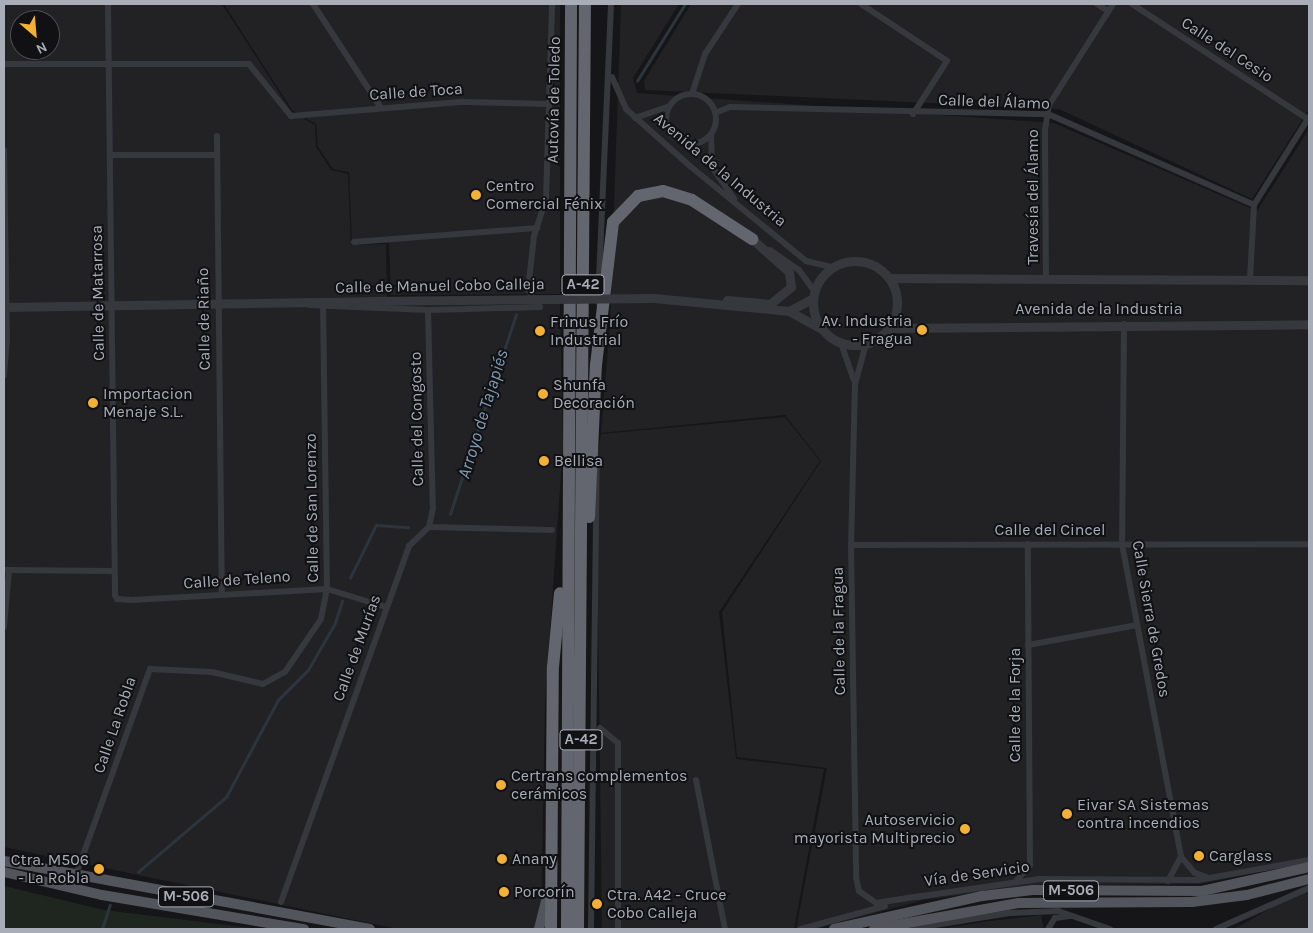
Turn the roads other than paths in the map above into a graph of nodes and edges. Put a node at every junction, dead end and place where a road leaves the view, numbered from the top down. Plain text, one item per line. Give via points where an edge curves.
1 (108, 4) edge
2 (313, 4) edge
3 (552, 4) edge
4 (571, 4) edge
5 (585, 4) edge
6 (611, 4) edge
7 (738, 4) edge
8 (861, 4) edge
9 (1097, 4) edge
10 (1113, 4) edge
11 (1132, 4) edge
12 (1108, 11) junction
13 (4, 64) edge
14 (108, 65) junction
15 (610, 72) junction
16 (692, 94) junction
17 (548, 104) junction
18 (669, 106) junction
19 (380, 108) junction
20 (715, 113) junction
21 (913, 114) junction
22 (1048, 114) junction
23 (635, 118) junction
24 (1308, 118) edge
25 (711, 134) junction
26 (217, 136) dead end
27 (4, 150) edge
28 (110, 155) junction
29 (217, 155) junction
30 (1254, 205) junction
31 (746, 211) junction
32 (537, 228) junction
33 (752, 239) junction
34 (354, 242) dead end
35 (832, 267) junction
36 (890, 278) junction
37 (1250, 280) junction
38 (1309, 280) edge
39 (1046, 281) junction
40 (813, 294) junction
41 (709, 300) junction
42 (301, 304) junction
43 (217, 305) junction
44 (112, 306) junction
45 (5, 307) edge
46 (323, 307) junction
47 (428, 310) junction
48 (789, 311) junction
49 (1124, 324) junction
50 (1309, 324) edge
51 (890, 328) junction
52 (821, 329) junction
53 (841, 343) junction
54 (866, 344) junction
55 (596, 365) junction
56 (4, 376) edge
57 (855, 384) junction
58 (596, 429) junction
59 (429, 527) junction
60 (552, 530) dead end
61 (1028, 544) junction
62 (1122, 544) junction
63 (1309, 544) edge
64 (851, 545) junction
65 (568, 556) junction
66 (582, 566) junction
67 (7, 570) edge
68 (113, 571) junction
69 (327, 589) junction
70 (222, 592) junction
71 (386, 607) junction
72 (1137, 624) junction
73 (4, 627) edge
74 (1028, 645) junction
75 (263, 684) joint
76 (600, 728) dead end
77 (696, 780) dead end
78 (1181, 856) junction
79 (1309, 860) edge
80 (4, 861) edge
81 (553, 864) junction
82 (1030, 865) junction
83 (1309, 867) edge
84 (78, 869) dead end
85 (4, 872) edge
86 (1209, 878) junction
87 (1309, 878) edge
88 (1040, 879) junction
89 (1015, 881) junction
90 (1168, 881) junction
91 (1309, 888) edge
92 (920, 896) junction
93 (281, 902) dead end
94 (569, 915) junction
95 (1074, 916) junction
96 (1217, 928) edge
97 (304, 929) edge
98 (370, 929) edge
99 (539, 929) edge
100 (552, 929) edge
101 (561, 929) edge
102 (567, 929) edge
103 (578, 929) edge
104 (591, 929) edge
105 (618, 929) edge
106 (725, 929) edge
107 (801, 929) edge
108 (834, 929) edge
109 (874, 929) edge
110 (910, 929) edge
111 (1048, 929) edge
112 (1110, 929) edge

1 - 14 street, Calle de Matarrosa
2 - 19 street
3 - 17 street
4 - 65 highway, Autovía de Toledo / A-42
5 - 66 highway, A-42
6 - 15 street
7 - 16 street via 702,61
8 - 21 street via 947,61
9 - 12 street
10 - 12 street
11 - 24 street, Calle del Cesio
12 - 22 street via 1056,92
13 - 14 street
14 - 19 street, Calle de Toca via 249,64 262,75 291,116
14 - 28 street, Calle de Matarrosa
15 - 23 street, Avenida de la Industria via 618,98
15 - 55 street
16 - 18 street
16 - 20 street via 706,100
17 - 19 street, Calle de Toca via 462,102
17 - 32 street via 546,199
18 - 23 street
18 - 25 street via 667,127 681,142 703,141
20 - 21 street, Calle del Álamo via 730,107
20 - 25 street
21 - 22 street, Calle del Álamo
22 - 30 street, Calle del Álamo
22 - 39 street, Travesía del Álamo
23 - 31 street, Avenida de la Industria
24 - 30 street
25 - 31 street via 712,167
26 - 29 street, Calle de Riaño
27 - 45 street
28 - 29 street
28 - 44 street, Calle de Matarrosa
29 - 43 street, Calle de Riaño
30 - 37 street
31 - 35 street, Avenida de la Industria via 806,261
32 - 34 street
32 - 47 street, Calle de Manuel Cobo Calleja via 528,290 540,307
33 - 40 street via 799,270
33 - 41 street via 789,272 786,294 770,304
33 - 55 highway via 678,194 650,192 628,203 609,233
35 - 36 street via 853,260 869,263
35 - 40 street
36 - 39 street, Avenida de la Industria
36 - 51 street via 898,303
37 - 38 street, Avenida de la Industria
37 - 39 street, Avenida de la Industria
40 - 48 street
40 - 52 street
41 - 42 street, Calle de Manuel Cobo Calleja, bridge via 654,298
41 - 48 street, Calle de Manuel Cobo Calleja
42 - 43 street, Calle de Manuel Cobo Calleja
42 - 46 street, Calle de Manuel Cobo Calleja
43 - 44 street, Calle de Manuel Cobo Calleja
43 - 70 street, Calle de Riaño
44 - 45 street, Calle de Manuel Cobo Calleja
44 - 68 street, Calle de Matarrosa
45 - 56 street
46 - 47 street, Calle de Manuel Cobo Calleja
46 - 69 street, Calle de San Lorenzo
47 - 59 street, Calle del Congosto via 433,508
48 - 52 street, Calle de Manuel Cobo Calleja
49 - 50 street, Avenida de la Industria
49 - 51 street, Avenida de la Industria
49 - 62 street, Calle Sierra de Gredos
51 - 54 street
52 - 53 street
53 - 54 street
53 - 57 street, Calle de la Fragua
54 - 57 street, Calle de la Fragua
55 - 58 highway
57 - 64 street, Calle de la Fragua
58 - 66 highway
58 - 104 street
59 - 60 street
59 - 71 street, Calle de Murías via 409,546
61 - 62 street, Calle del Cincel
61 - 64 street, Calle del Cincel
61 - 74 street, Calle de la Forja
62 - 63 street, Calle del Cincel
62 - 72 street, Calle Sierra de Gredos
64 - 92 street, Calle de la Fragua via 856,877 859,891 876,903
65 - 81 highway via 553,667
65 - 94 highway, A-42
66 - 94 highway, A-42
67 - 68 street
67 - 73 street
68 - 70 street, Calle de Teleno via 117,599
69 - 70 street, Calle de Teleno
69 - 71 street, Calle de Teleno
69 - 75 street, Calle de San Lorenzo via 316,627 285,672
71 - 93 street, Calle de Murías
72 - 74 street
72 - 78 street, Calle Sierra de Gredos
74 - 82 street, Calle de la Forja
75 - 84 street, Calle La Robla via 212,672 150,670
76 - 105 street via 618,743
77 - 106 street
78 - 86 street via 1195,873
78 - 90 street
79 - 86 street, Vía de Servicio
80 - 98 main road, M-506
81 - 99 main road
81 - 100 highway
82 - 88 street
82 - 89 street
83 - 108 main road, M-506 via 1202,891 1033,890 982,896
85 - 97 main road, M-506 via 102,894
86 - 90 street, Vía de Servicio
87 - 109 main road, M-506 via 1247,895 1192,902 1019,903
88 - 89 street, Vía de Servicio
88 - 90 street, Vía de Servicio
89 - 92 street, Vía de Servicio
91 - 96 street via 1277,899
92 - 107 street, Vía de Servicio
94 - 101 highway
94 - 102 highway, A-42
94 - 103 highway, A-42
95 - 110 street via 1058,911 1024,912
95 - 111 street via 1055,918
95 - 112 street

